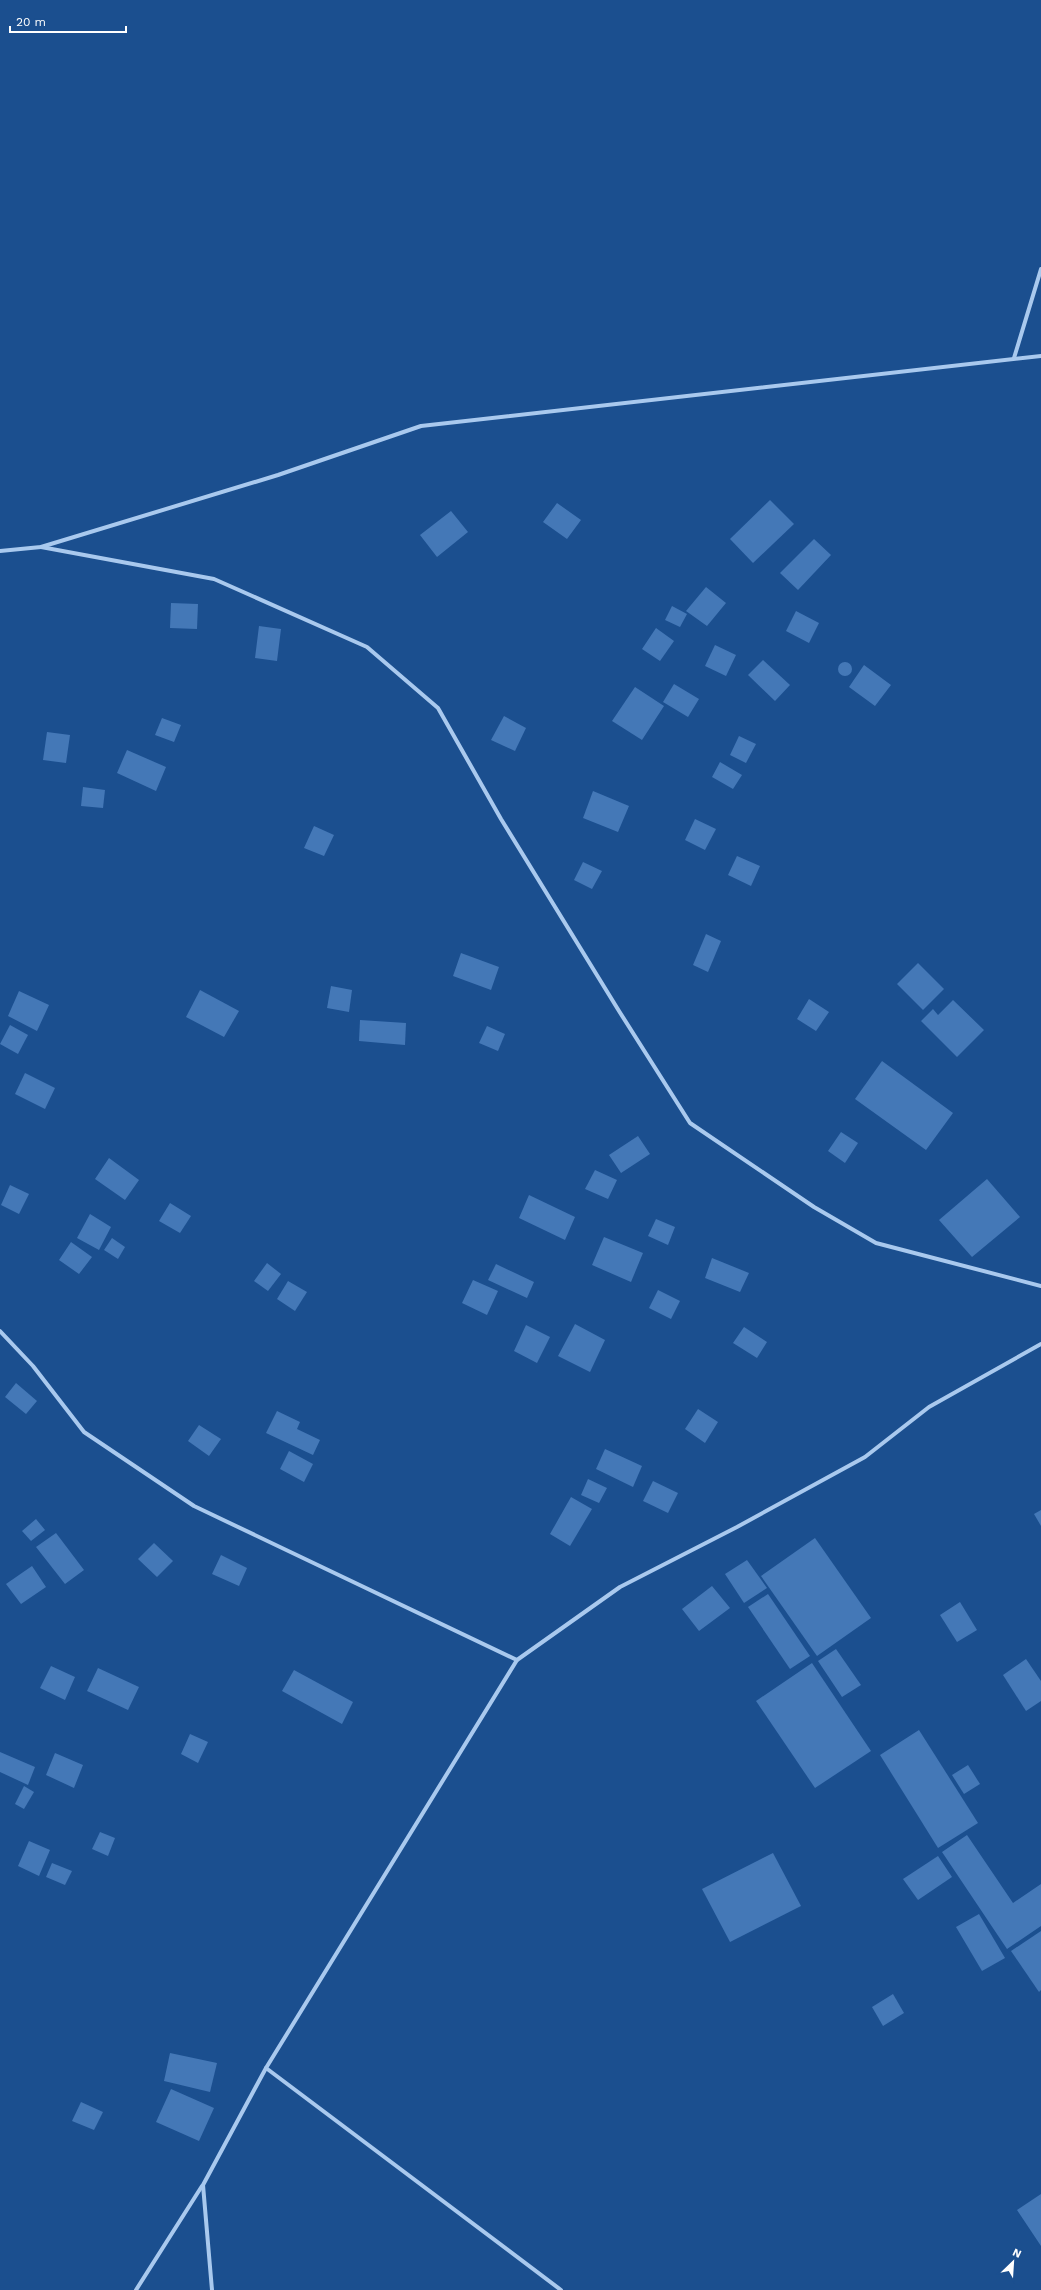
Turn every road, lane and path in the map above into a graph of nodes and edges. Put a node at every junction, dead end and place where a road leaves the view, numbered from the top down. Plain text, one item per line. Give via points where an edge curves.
1 (1041, 269) edge
2 (1041, 356) edge
3 (1014, 358) junction
4 (41, 547) junction
5 (0, 551) edge
6 (1041, 1286) edge
7 (0, 1331) edge
8 (1041, 1344) edge
9 (517, 1660) junction
10 (266, 2068) junction
11 (203, 2185) junction
12 (136, 2290) edge
13 (212, 2290) edge
14 (561, 2290) edge

1 - 3 street
2 - 3 street
3 - 4 street via 421,426 278,475
4 - 5 street
4 - 6 street via 214,579 367,647 438,708 501,818 690,1123 814,1206 876,1242
7 - 9 street via 33,1366 84,1432 194,1506
8 - 9 street via 930,1407 865,1457 738,1527 620,1587
9 - 10 street
10 - 11 street
10 - 14 street
11 - 12 street
11 - 13 street

